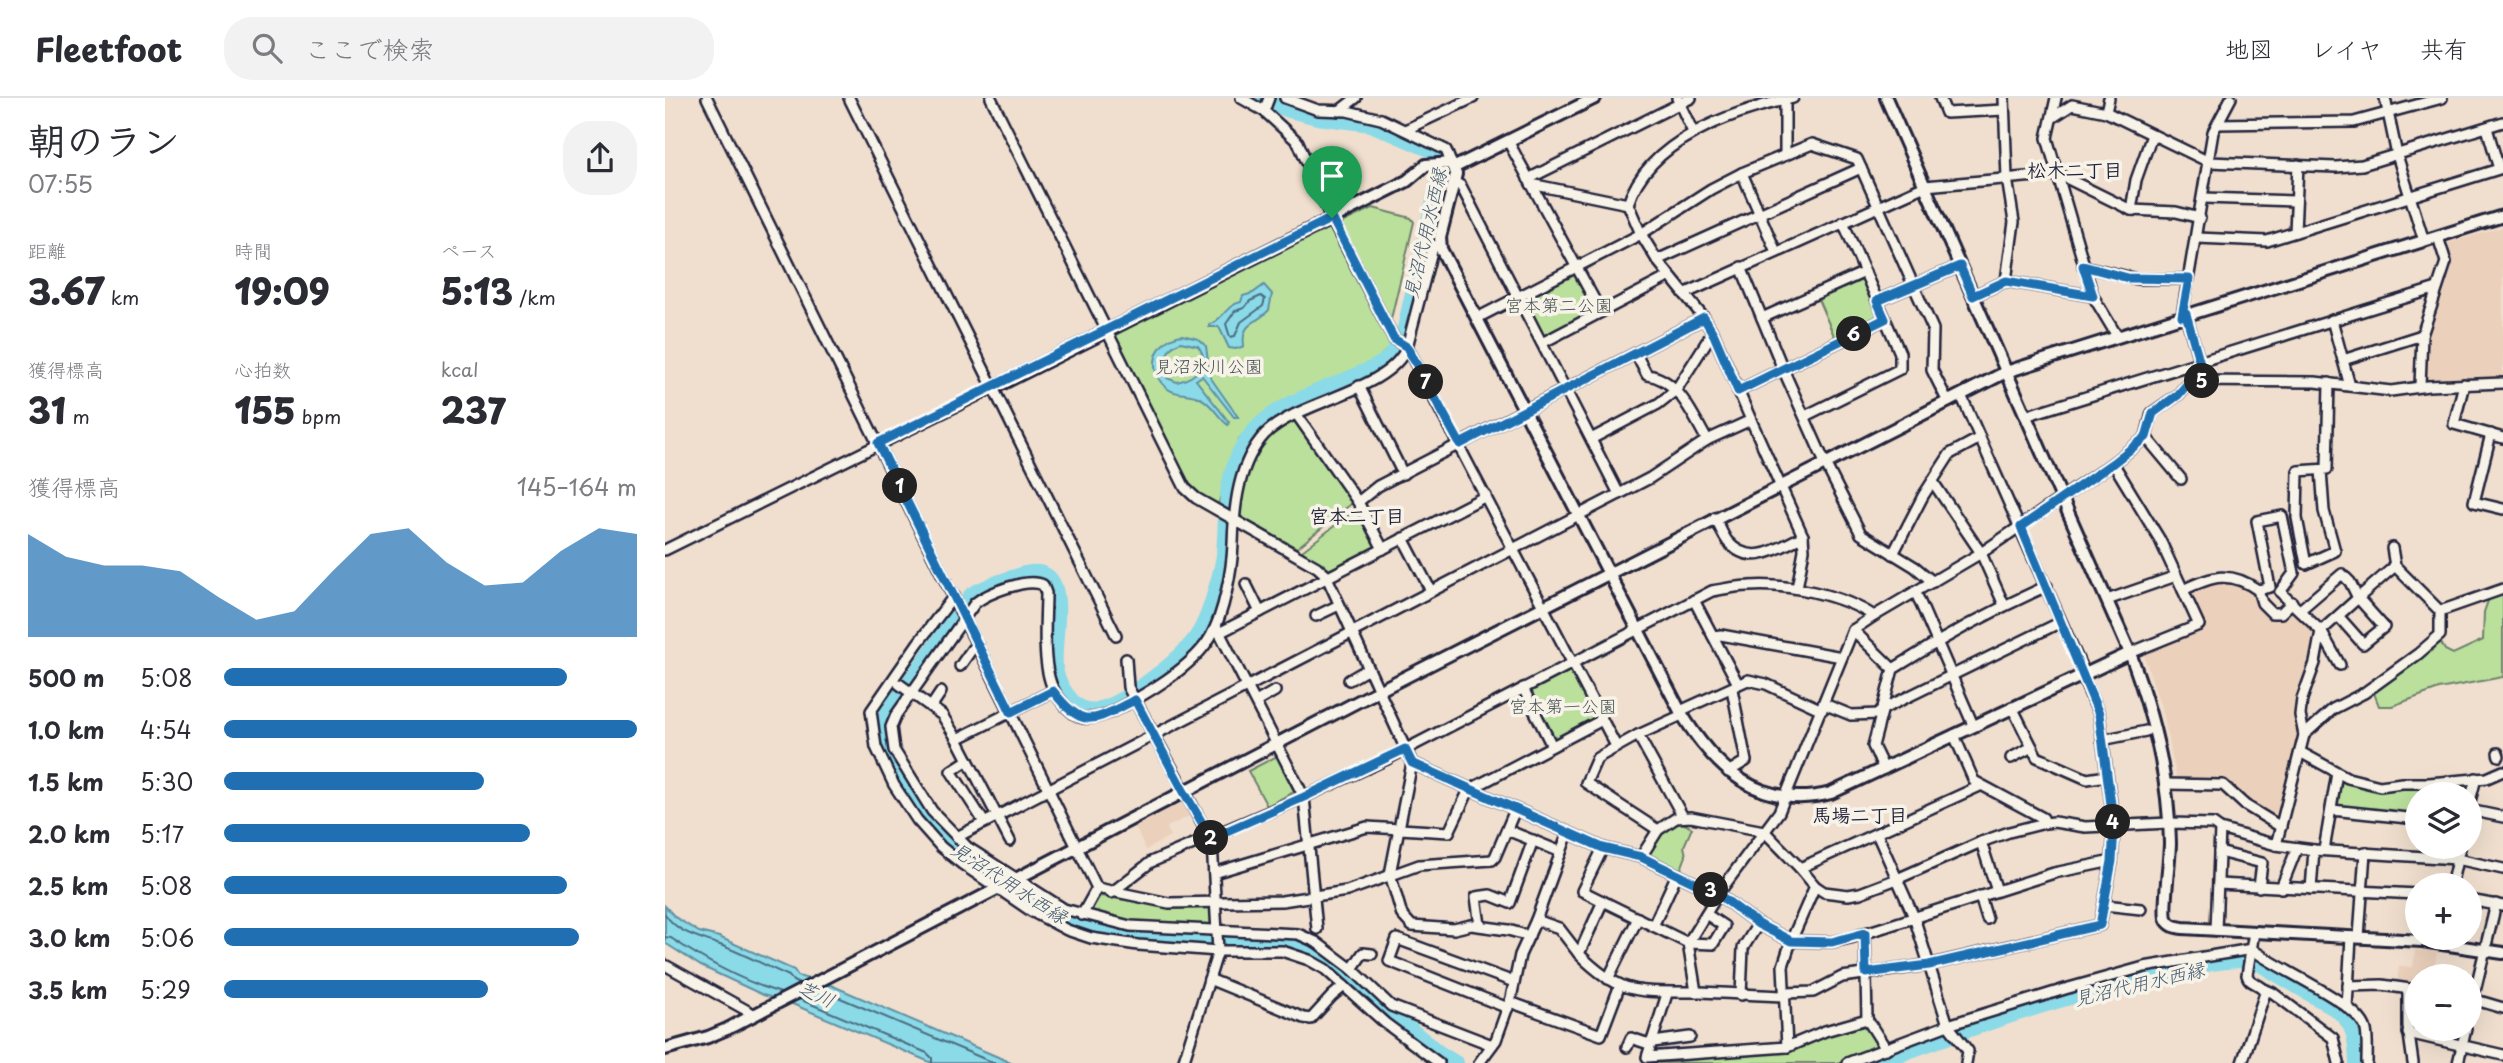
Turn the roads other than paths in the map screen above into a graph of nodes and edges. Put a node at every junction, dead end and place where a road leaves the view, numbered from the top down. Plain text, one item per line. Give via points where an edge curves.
1 (707, 98) edge
2 (849, 98) edge
3 (991, 98) edge
4 (1241, 98) edge
5 (1285, 98) edge
6 (1356, 98) edge
7 (1473, 98) edge
8 (1595, 98) edge
9 (1691, 98) edge
10 (1886, 98) edge
11 (1940, 98) edge
12 (2004, 98) edge
13 (2056, 98) edge
14 (2109, 98) edge
15 (2231, 98) edge
16 (2385, 98) edge
17 (2442, 98) edge
18 (1789, 99) edge
19 (1678, 101) edge
20 (1456, 102) edge
21 (1579, 102) edge
22 (1266, 105) edge
23 (2004, 110) junction
24 (1339, 111) junction
25 (2106, 112) junction
26 (2389, 114) junction
27 (2052, 118) junction
28 (2503, 122) edge
29 (2218, 124) junction
30 (2487, 128) junction
31 (1407, 130) junction
32 (1693, 132) junction
33 (2152, 135) junction
34 (1508, 141) junction
35 (1785, 155) junction
36 (2397, 155) junction
37 (2209, 162) junction
38 (1452, 165) junction
39 (2298, 165) junction
40 (1861, 168) junction
41 (2501, 168) edge
42 (1742, 173) junction
43 (2058, 174) junction
44 (2007, 178) junction
45 (1530, 181) junction
46 (1454, 182) junction
47 (1925, 186) junction
48 (2410, 197) junction
49 (2204, 198) junction
50 (2296, 201) junction
51 (1628, 204) junction
52 (1879, 206) junction
53 (2131, 210) junction
54 (1760, 214) junction
55 (2503, 216) edge
56 (1332, 218) junction
57 (2200, 219) junction
58 (1843, 222) junction
59 (2295, 232) junction
60 (1641, 234) junction
61 (2197, 237) junction
62 (2438, 237) junction
63 (2424, 241) junction
64 (1440, 244) junction
65 (1776, 252) junction
66 (1657, 260) junction
67 (1960, 266) junction
68 (2083, 266) junction
69 (1575, 267) junction
70 (1741, 267) junction
71 (1865, 272) junction
72 (1669, 276) junction
73 (2189, 279) junction
74 (2006, 281) junction
75 (1914, 286) junction
76 (2437, 288) junction
77 (1684, 294) junction
78 (1518, 296) junction
79 (1973, 296) junction
80 (2093, 296) junction
81 (1877, 301) junction
82 (1601, 312) junction
83 (2184, 315) junction
84 (1477, 318) junction
85 (1704, 318) junction
86 (1762, 318) junction
87 (1885, 319) junction
88 (2332, 320) junction
89 (1107, 330) junction
90 (1714, 335) junction
91 (2422, 335) junction
92 (2117, 336) junction
93 (1542, 343) junction
94 (1407, 347) junction
95 (1636, 354) junction
96 (2343, 360) junction
97 (2200, 361) junction
98 (1783, 369) junction
99 (2006, 372) junction
100 (2205, 381) junction
101 (2329, 383) junction
102 (2503, 383) edge
103 (2464, 384) junction
104 (1359, 386) junction
105 (2350, 386) junction
106 (2420, 386) junction
107 (993, 387) junction
108 (1566, 389) junction
109 (1676, 390) junction
110 (1738, 391) junction
111 (1961, 395) junction
112 (1948, 402) junction
113 (1524, 410) junction
114 (1297, 415) junction
115 (1805, 416) junction
116 (2025, 416) junction
117 (1751, 420) junction
118 (2491, 434) junction
119 (2146, 437) junction
120 (1593, 438) junction
121 (2503, 438) edge
122 (1980, 439) junction
123 (1707, 440) junction
124 (878, 443) junction
125 (1460, 444) junction
126 (1825, 463) junction
127 (2113, 463) junction
128 (2321, 470) junction
129 (1403, 474) junction
130 (2181, 479) dead end
131 (1933, 482) junction
132 (1781, 485) junction
133 (1619, 494) junction
134 (1486, 496) junction
135 (2062, 498) junction
136 (1358, 502) junction
137 (2503, 509) edge
138 (1578, 515) junction
139 (1231, 518) junction
140 (1715, 518) junction
141 (2021, 527) junction
142 (1803, 536) junction
143 (1403, 538) junction
144 (2392, 548) dead end
145 (1383, 549) junction
146 (1514, 549) junction
147 (665, 550) edge
148 (1981, 553) junction
149 (1893, 554) junction
150 (2395, 566) junction
151 (1608, 573) junction
152 (2176, 576) junction
153 (1327, 578) junction
154 (1933, 582) junction
155 (1246, 584) dead end
156 (2046, 586) junction
157 (1797, 589) junction
158 (2503, 589) edge
159 (2183, 590) junction
160 (2258, 590) junction
161 (1431, 591) junction
162 (1916, 593) junction
163 (2358, 598) junction
164 (956, 599) junction
165 (1695, 600) junction
166 (2107, 600) junction
167 (2292, 603) junction
168 (1339, 605) junction
169 (2004, 605) junction
170 (1543, 607) junction
171 (2300, 610) junction
172 (2440, 611) junction
173 (1260, 612) junction
174 (1874, 615) junction
175 (1317, 616) dead end
176 (2339, 617) junction
177 (964, 618) junction
178 (2061, 622) junction
179 (1218, 629) junction
180 (1637, 630) junction
181 (1853, 630) junction
182 (2321, 631) junction
183 (1351, 632) junction
184 (1116, 635) dead end
185 (1713, 636) junction
186 (1937, 641) junction
187 (978, 646) junction
188 (2130, 653) junction
189 (1842, 657) junction
190 (1126, 659) dead end
191 (1573, 663) junction
192 (2340, 665) dead end
193 (960, 666) dead end
194 (1368, 668) junction
195 (1893, 669) junction
196 (2083, 673) junction
197 (1952, 676) junction
198 (1349, 680) dead end
199 (1247, 685) junction
200 (1735, 686) junction
201 (905, 687) junction
202 (1523, 688) junction
203 (1380, 690) junction
204 (1053, 691) junction
205 (1275, 691) dead end
206 (941, 692) dead end
207 (1134, 699) junction
208 (1256, 702) junction
209 (931, 707) junction
210 (1823, 707) junction
211 (2012, 707) junction
212 (1011, 712) junction
213 (1881, 712) junction
214 (1681, 713) junction
215 (1602, 720) junction
216 (1973, 725) junction
217 (2146, 732) dead end
218 (1153, 734) junction
219 (1637, 735) junction
220 (1954, 735) junction
221 (2304, 735) junction
222 (957, 739) junction
223 (2102, 740) junction
224 (1277, 744) junction
225 (1552, 746) junction
226 (1616, 746) junction
227 (2032, 747) junction
228 (1405, 749) junction
229 (2300, 752) junction
230 (2011, 758) dead end
231 (968, 760) junction
232 (2500, 761) edge
233 (1412, 763) junction
234 (1884, 768) junction
235 (1728, 772) junction
236 (2337, 773) junction
237 (2107, 776) junction
238 (2476, 778) junction
239 (2475, 782) edge
240 (2165, 784) junction
241 (1980, 786) junction
242 (1049, 788) junction
243 (1469, 790) junction
244 (1184, 792) junction
245 (1785, 796) junction
246 (1304, 797) junction
247 (1515, 810) junction
248 (2332, 810) junction
249 (2482, 811) edge
250 (996, 816) junction
251 (1683, 817) junction
252 (2503, 817) edge
253 (2405, 818) edge
254 (984, 822) junction
255 (2045, 823) junction
256 (2169, 823) junction
257 (2114, 827) junction
258 (2281, 827) junction
259 (1399, 829) junction
260 (2220, 829) junction
261 (1507, 830) junction
262 (1658, 830) junction
263 (1763, 831) junction
264 (1568, 833) junction
265 (1877, 834) junction
266 (957, 837) junction
267 (1211, 838) junction
268 (1010, 841) dead end
269 (1534, 841) junction
270 (1981, 842) junction
271 (1309, 844) junction
272 (2276, 845) junction
273 (1078, 847) junction
274 (1603, 848) junction
275 (2297, 848) junction
276 (2319, 850) junction
277 (1561, 852) junction
278 (2219, 852) junction
279 (2365, 852) junction
280 (2405, 855) edge
281 (1641, 857) junction
282 (2457, 859) joint
283 (2112, 861) junction
284 (1800, 868) junction
285 (2503, 869) edge
286 (1214, 873) junction
287 (2454, 873) edge
288 (1390, 874) junction
289 (1678, 874) junction
290 (1897, 879) junction
291 (1008, 884) junction
292 (2218, 884) junction
293 (1815, 886) junction
294 (2259, 887) junction
295 (1097, 888) junction
296 (2281, 888) junction
297 (2311, 889) junction
298 (1997, 891) junction
299 (2361, 891) junction
300 (1111, 893) junction
301 (2405, 893) edge
302 (1718, 894) junction
303 (1980, 896) junction
304 (1314, 897) junction
305 (1603, 901) junction
306 (1216, 902) junction
307 (2482, 902) edge
308 (2104, 905) junction
309 (2500, 905) edge
310 (2141, 909) dead end
311 (1706, 914) junction
312 (1081, 915) junction
313 (1638, 918) junction
314 (1914, 918) junction
315 (1987, 919) dead end
316 (1536, 920) junction
317 (1758, 924) junction
318 (1480, 925) junction
319 (1653, 926) junction
320 (2216, 930) junction
321 (1217, 932) junction
322 (2254, 932) junction
323 (1865, 933) junction
324 (1317, 936) junction
325 (1528, 936) junction
326 (2355, 937) junction
327 (1791, 941) junction
328 (1688, 943) junction
329 (1218, 949) junction
330 (2485, 950) junction
331 (2251, 953) junction
332 (1372, 954) dead end
333 (1579, 954) junction
334 (2503, 954) edge
335 (2481, 964) edge
336 (665, 965) edge
337 (1929, 965) junction
338 (1352, 969) junction
339 (1866, 973) junction
340 (1209, 979) junction
341 (1608, 979) junction
342 (1514, 982) junction
343 (1620, 985) junction
344 (1344, 986) junction
345 (2348, 986) junction
346 (2405, 988) edge
347 (2264, 989) junction
348 (1696, 992) junction
349 (1667, 993) junction
350 (1741, 995) junction
351 (1785, 995) junction
352 (2482, 1001) edge
353 (1509, 1005) junction
354 (2347, 1007) junction
355 (2503, 1008) edge
356 (755, 1015) junction
357 (1867, 1019) junction
358 (1948, 1025) junction
359 (1690, 1037) dead end
360 (1653, 1041) junction
361 (2410, 1041) edge
362 (2444, 1041) edge
363 (2463, 1041) edge
364 (1492, 1045) junction
365 (2462, 1045) junction
366 (1627, 1046) dead end
367 (1787, 1047) junction
368 (665, 1049) edge
369 (1886, 1049) junction
370 (2503, 1055) edge
371 (1646, 1060) edge
372 (1183, 1063) edge
373 (1439, 1063) edge
374 (1479, 1063) edge
375 (1847, 1063) edge
376 (1966, 1063) edge
377 (2242, 1063) edge
378 (2339, 1063) edge
379 (2367, 1063) edge
380 (2413, 1063) edge
381 (2458, 1063) edge

1 - 124 street
2 - 107 street
3 - 89 street
4 - 22 street
5 - 24 street via 1318,110
6 - 24 street
7 - 20 street
8 - 21 street
9 - 19 street
10 - 47 street
11 - 23 street via 1946,113
12 - 23 street
13 - 27 street
14 - 25 street
15 - 29 street
16 - 26 street
17 - 26 street
18 - 32 street
18 - 35 street
19 - 32 street
19 - 45 street
20 - 31 street
21 - 34 street
22 - 56 street via 1298,142
23 - 44 street
24 - 31 street via 1381,119
25 - 27 street via 2073,105
25 - 33 street
26 - 29 street via 2343,124
26 - 36 street
27 - 43 street via 2047,138
28 - 30 street
29 - 37 street
30 - 36 street
30 - 41 street
31 - 38 street via 1446,150
32 - 51 street via 1639,178
33 - 37 street
33 - 53 street
34 - 38 street
34 - 45 street
35 - 40 street via 1812,144 1857,159
35 - 42 street
36 - 39 street via 2362,165
36 - 48 street
37 - 39 street
37 - 49 street
38 - 46 street
38 - 56 street via 1426,166 1407,181
39 - 50 street
40 - 52 street
40 - 54 street
41 - 48 street
42 - 54 street
42 - 60 street
43 - 44 street
43 - 53 street
43 - 68 street
44 - 47 street
44 - 74 street via 2014,222
45 - 51 street
45 - 69 street
46 - 64 street
46 - 78 street via 1461,186
47 - 52 street
47 - 67 street
48 - 59 street
48 - 63 street
49 - 50 street
49 - 57 street
50 - 59 street
51 - 60 street
52 - 58 street
52 - 75 street
53 - 57 street via 2176,212
54 - 65 street
54 - 66 street
55 - 62 street
56 - 89 street
56 - 94 street via 1394,339
57 - 61 street
58 - 65 street
58 - 71 street
59 - 61 street via 2261,242
60 - 66 street
60 - 69 street
61 - 73 street
62 - 63 street
62 - 76 street via 2446,262
63 - 83 street
64 - 84 street
64 - 94 street via 1433,247
65 - 70 street
66 - 72 street
67 - 75 street
67 - 79 street
68 - 73 street via 2128,278
68 - 80 street
69 - 78 street
69 - 82 street
70 - 77 street
70 - 86 street
71 - 81 street
71 - 86 street
72 - 77 street
72 - 82 street
73 - 83 street
74 - 79 street
74 - 80 street
75 - 81 street
75 - 112 street via 1933,329 1932,370
76 - 88 street
76 - 91 street
77 - 85 street
78 - 84 street
78 - 93 street
79 - 99 street
80 - 92 street
81 - 87 street
82 - 93 street
83 - 92 street
83 - 97 street
84 - 113 street
85 - 90 street
85 - 95 street
86 - 98 street
87 - 98 street
87 - 115 street via 1900,353 1900,369
88 - 96 street
88 - 97 street
89 - 107 street
89 - 139 street via 1185,488
90 - 109 street
90 - 110 street
91 - 96 street
91 - 106 street
92 - 99 street
93 - 108 street
94 - 104 street via 1392,367
94 - 125 street
95 - 108 street
95 - 109 street via 1647,374
96 - 105 street
97 - 100 street
97 - 116 street
98 - 110 street
98 - 115 street
99 - 111 street
99 - 116 street
100 - 101 street
100 - 119 street via 2190,381 2153,413
101 - 105 street
101 - 128 street via 2327,470
102 - 103 street
103 - 106 street
103 - 118 street via 2454,424
104 - 114 street
104 - 129 street
105 - 106 street via 2391,391
107 - 124 street
107 - 184 street
108 - 113 street
108 - 120 street
109 - 120 street
109 - 123 street
110 - 117 street
111 - 112 street
111 - 122 street
112 - 126 street
113 - 125 street
113 - 138 street
114 - 136 street
114 - 139 street via 1267,432 1258,444 1242,477
115 - 126 street
116 - 135 street
117 - 123 street
117 - 132 street
118 - 121 street
118 - 137 street via 2474,502
119 - 127 street
119 - 130 street
120 - 133 street
122 - 131 street via 1950,454
122 - 141 street
123 - 133 street
124 - 147 street
124 - 164 street
125 - 129 street
125 - 134 street
126 - 132 street
126 - 149 street via 1861,534
127 - 135 street
127 - 152 street via 2160,540
128 - 128 street via 2324,511 2335,551 2306,564 2297,518 2298,471
129 - 136 street
131 - 148 street
131 - 149 street
132 - 140 street
132 - 142 street
133 - 138 street
134 - 143 street
134 - 146 street
135 - 141 street
135 - 166 street
136 - 145 street
138 - 146 street
138 - 151 street
139 - 153 street via 1317,567
139 - 179 street via 1230,576
140 - 142 street via 1728,542 1746,555 1767,554
140 - 151 street
141 - 148 street
141 - 156 street
142 - 157 street
143 - 145 street
143 - 161 street
144 - 150 street
145 - 153 street
146 - 161 street
146 - 170 street
148 - 154 street
148 - 169 street
149 - 154 street
150 - 163 street
150 - 172 street
151 - 170 street
151 - 180 street
152 - 159 street
152 - 166 street
153 - 168 street
153 - 173 street
154 - 162 street
155 - 173 street
156 - 169 street
156 - 178 street
157 - 165 street via 1748,586 1712,591
157 - 174 street
158 - 172 street
159 - 160 street via 2221,577 2243,581
159 - 188 street via 2199,625
160 - 167 street via 2272,613
160 - 167 street via 2270,587 2257,521 2282,516 2294,573 2280,592
161 - 183 street
162 - 174 street
162 - 186 street
163 - 171 street via 2342,573
163 - 176 street
163 - 176 street via 2384,627 2363,644
164 - 177 street
164 - 291 street via 918,643 871,711 876,747 894,785 941,847
165 - 180 street
165 - 185 street
166 - 188 street
167 - 171 street
168 - 175 street
168 - 183 street
169 - 186 street
170 - 191 street
170 - 203 street
171 - 182 street
172 - 221 street via 2440,635 2364,693 2333,709
173 - 179 street
174 - 181 street
176 - 182 street
177 - 187 street
177 - 201 street
177 - 204 street via 983,596 1031,582 1043,585 1047,665
178 - 196 street
178 - 197 street
179 - 199 street
179 - 207 street via 1175,673
180 - 191 street
180 - 214 street
181 - 189 street
181 - 195 street
182 - 192 street
182 - 221 street via 2300,709
183 - 194 street
183 - 199 street
185 - 189 street
185 - 200 street
186 - 195 street
186 - 197 street
187 - 193 street
187 - 212 street
188 - 196 street
188 - 240 street via 2155,730
189 - 210 street
190 - 207 street via 1128,687
191 - 202 street
191 - 215 street
194 - 198 street
194 - 203 street
195 - 213 street
196 - 211 street
196 - 223 street via 2099,714
197 - 213 street
197 - 216 street
199 - 208 street
199 - 218 street
200 - 210 street via 1748,680 1766,684
200 - 214 street
200 - 235 street via 1746,761
201 - 209 street
201 - 266 street via 891,727 894,750 932,811
202 - 225 street
202 - 228 street
203 - 224 street
203 - 228 street
204 - 207 street via 1067,709 1091,720
204 - 212 street
205 - 208 street
206 - 209 street
207 - 218 street
208 - 224 street
209 - 222 street
210 - 213 street via 1851,715
210 - 245 street
211 - 216 street
211 - 227 street
212 - 222 street
212 - 242 street
213 - 234 street via 1873,746
214 - 219 street
214 - 235 street
215 - 225 street
215 - 226 street
216 - 220 street
217 - 223 street
218 - 242 street
218 - 244 street
219 - 226 street
219 - 251 street
220 - 234 street
220 - 241 street
221 - 229 street
222 - 231 street
223 - 237 street
224 - 244 street
224 - 246 street
225 - 243 street
226 - 262 street via 1597,758 1586,783
227 - 230 street
227 - 237 street via 2037,757 2087,779
228 - 233 street
228 - 246 street
229 - 236 street
229 - 258 street
231 - 250 street
231 - 254 street via 951,771
232 - 238 street via 2487,778
233 - 243 street
233 - 259 street
234 - 245 street via 1831,793
235 - 245 street via 1755,788
236 - 238 street via 2380,786
236 - 248 street
237 - 257 street
238 - 239 street
240 - 256 street
240 - 258 street via 2223,785 2245,806
241 - 255 street
241 - 265 street
242 - 250 street
242 - 273 street
243 - 247 street
243 - 259 street via 1449,832
244 - 267 street
244 - 273 street
245 - 263 street
246 - 267 street
246 - 271 street
247 - 261 street
247 - 264 street
248 - 253 street
248 - 276 street
249 - 252 street
250 - 254 street
250 - 268 street
251 - 262 street
251 - 263 street
254 - 266 street
255 - 257 street
255 - 270 street
256 - 257 street
256 - 260 street via 2213,824
256 - 320 street via 2166,919 2174,927
257 - 283 street
258 - 272 street
259 - 271 street via 1367,827
259 - 288 street
260 - 272 street
260 - 278 street
261 - 269 street
261 - 288 street via 1492,860 1419,865
262 - 281 street
263 - 284 street
263 - 302 street
264 - 274 street
264 - 277 street
265 - 284 street
265 - 290 street
266 - 291 street
267 - 286 street
267 - 300 street via 1151,863
269 - 277 street
269 - 318 street via 1510,903 1490,895 1476,897
270 - 290 street
270 - 298 street
271 - 286 street
271 - 304 street
272 - 275 street
273 - 291 street
273 - 295 street
274 - 281 street
274 - 305 street via 1583,891
275 - 276 street
275 - 296 street
276 - 279 street
276 - 297 street
277 - 316 street
278 - 292 street
278 - 294 street via 2262,863
279 - 280 street
279 - 299 street
281 - 289 street
282 - 285 street
282 - 287 street
283 - 298 street
283 - 308 street
284 - 293 street
286 - 306 street
288 - 304 street via 1361,887
288 - 318 street via 1402,915 1412,926 1454,929
289 - 302 street
289 - 319 street
290 - 293 street via 1848,895
290 - 314 street
291 - 312 street
291 - 329 street via 1031,912 1091,938
291 - 356 street
292 - 294 street
292 - 320 street
293 - 327 street
294 - 296 street
295 - 300 street
295 - 312 street
296 - 297 street
297 - 299 street
298 - 303 street
299 - 301 street
299 - 326 street
300 - 306 street via 1169,903
302 - 311 street
302 - 317 street
303 - 314 street
303 - 315 street
304 - 306 street
304 - 324 street
305 - 313 street
305 - 333 street
306 - 321 street
307 - 309 street
308 - 310 street
308 - 337 street via 2100,925
309 - 330 street
311 - 328 street
311 - 328 street via 1724,926 1713,944
312 - 321 street via 1130,926
313 - 319 street
313 - 341 street
314 - 323 street
314 - 337 street
316 - 325 street
316 - 333 street via 1559,928
317 - 327 street
317 - 350 street via 1744,948
318 - 325 street
319 - 328 street
320 - 322 street
321 - 324 street
321 - 329 street
322 - 326 street
322 - 331 street
323 - 327 street via 1832,942
323 - 339 street
324 - 338 street
325 - 342 street
326 - 330 street
326 - 345 street
327 - 351 street via 1783,966
328 - 348 street
329 - 340 street
329 - 344 street via 1282,951 1325,969
330 - 334 street
330 - 335 street
331 - 347 street via 2248,978
331 - 354 street
331 - 358 street via 2144,967
332 - 338 street via 1363,953
333 - 341 street
336 - 356 street
337 - 339 street
337 - 358 street
338 - 364 street via 1391,1006
339 - 351 street via 1842,977 1813,992
339 - 357 street
340 - 344 street via 1311,1019
340 - 372 street
341 - 343 street
342 - 353 street
342 - 353 street via 1397,939 1389,961
343 - 349 street
343 - 353 street via 1601,1035
344 - 373 street
345 - 346 street
345 - 354 street
347 - 377 street
347 - 378 street via 2333,1038
348 - 349 street
348 - 350 street
349 - 360 street
350 - 351 street
351 - 367 street
352 - 355 street
353 - 364 street
354 - 379 street via 2366,1029
356 - 368 street via 708,1037
357 - 367 street
357 - 369 street
358 - 369 street
358 - 376 street via 1968,1051
359 - 360 street
360 - 366 street via 1631,1038
360 - 371 street
361 - 380 street
362 - 365 street
363 - 365 street
364 - 374 street
365 - 370 street
365 - 381 street
367 - 371 street
369 - 375 street

